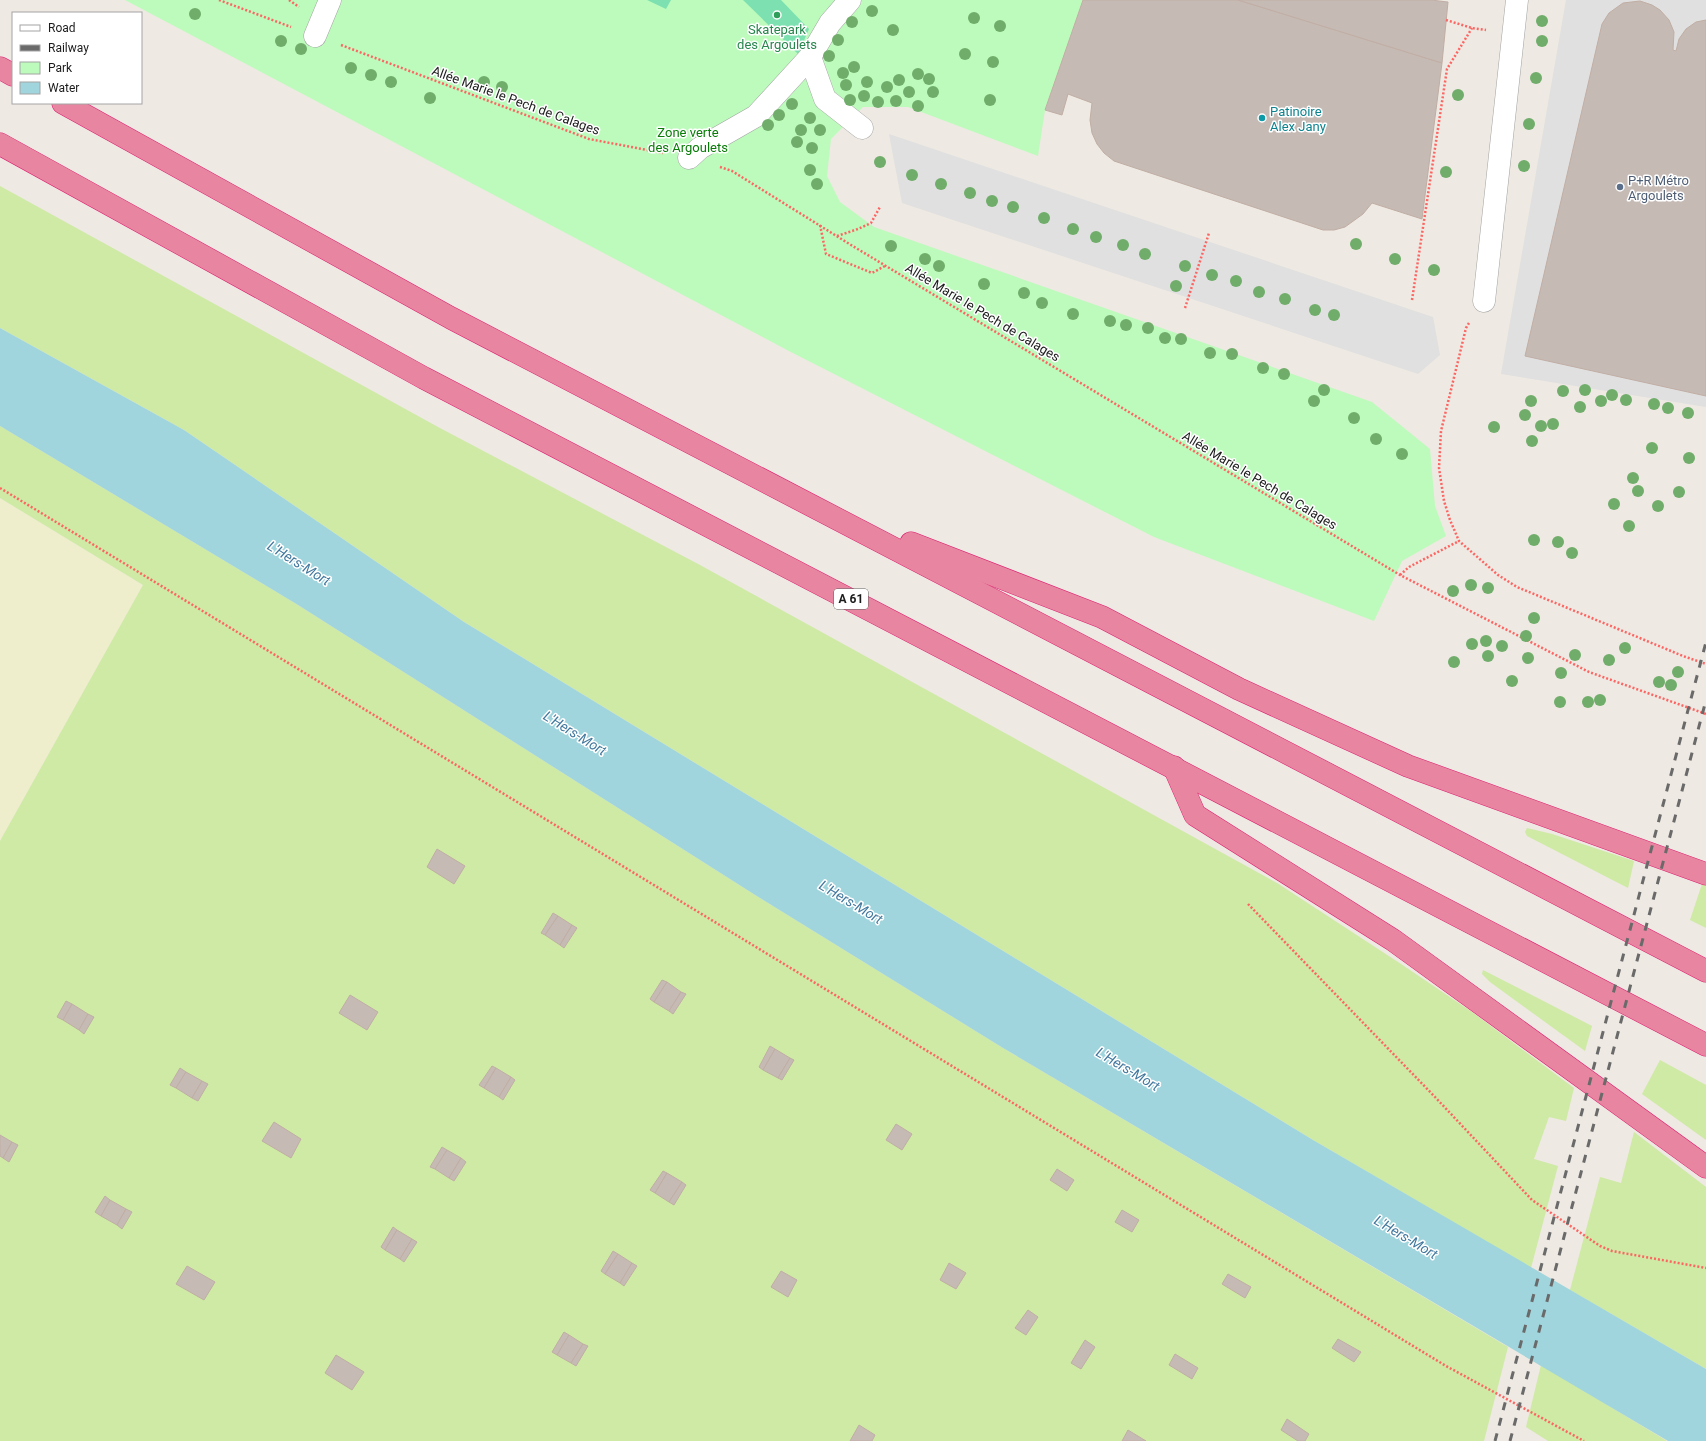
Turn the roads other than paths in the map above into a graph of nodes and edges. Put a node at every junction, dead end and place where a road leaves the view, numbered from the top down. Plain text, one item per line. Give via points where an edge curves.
1 (330, 0) edge
2 (850, 0) edge
3 (1518, 0) edge
4 (315, 36) road end
5 (810, 57) junction
6 (0, 68) edge
7 (12, 74) edge
8 (65, 104) edge
9 (862, 128) dead end
10 (0, 144) edge
11 (689, 158) road end
12 (1484, 301) road end
13 (806, 502) junction
14 (1174, 767) junction
15 (1706, 874) edge
16 (1706, 971) edge
17 (1706, 1045) edge
18 (1706, 1167) edge

1 - 4 lane
2 - 5 lane via 830,23
3 - 12 lane
5 - 9 lane via 825,99
5 - 11 lane via 756,116 700,148
6 - 7 highway
8 - 13 highway via 451,318
10 - 14 highway, A 61 via 424,378
13 - 15 highway via 1102,618 1239,689 1408,766
13 - 16 highway
14 - 17 highway, A 61
14 - 18 highway via 1195,815 1394,940

